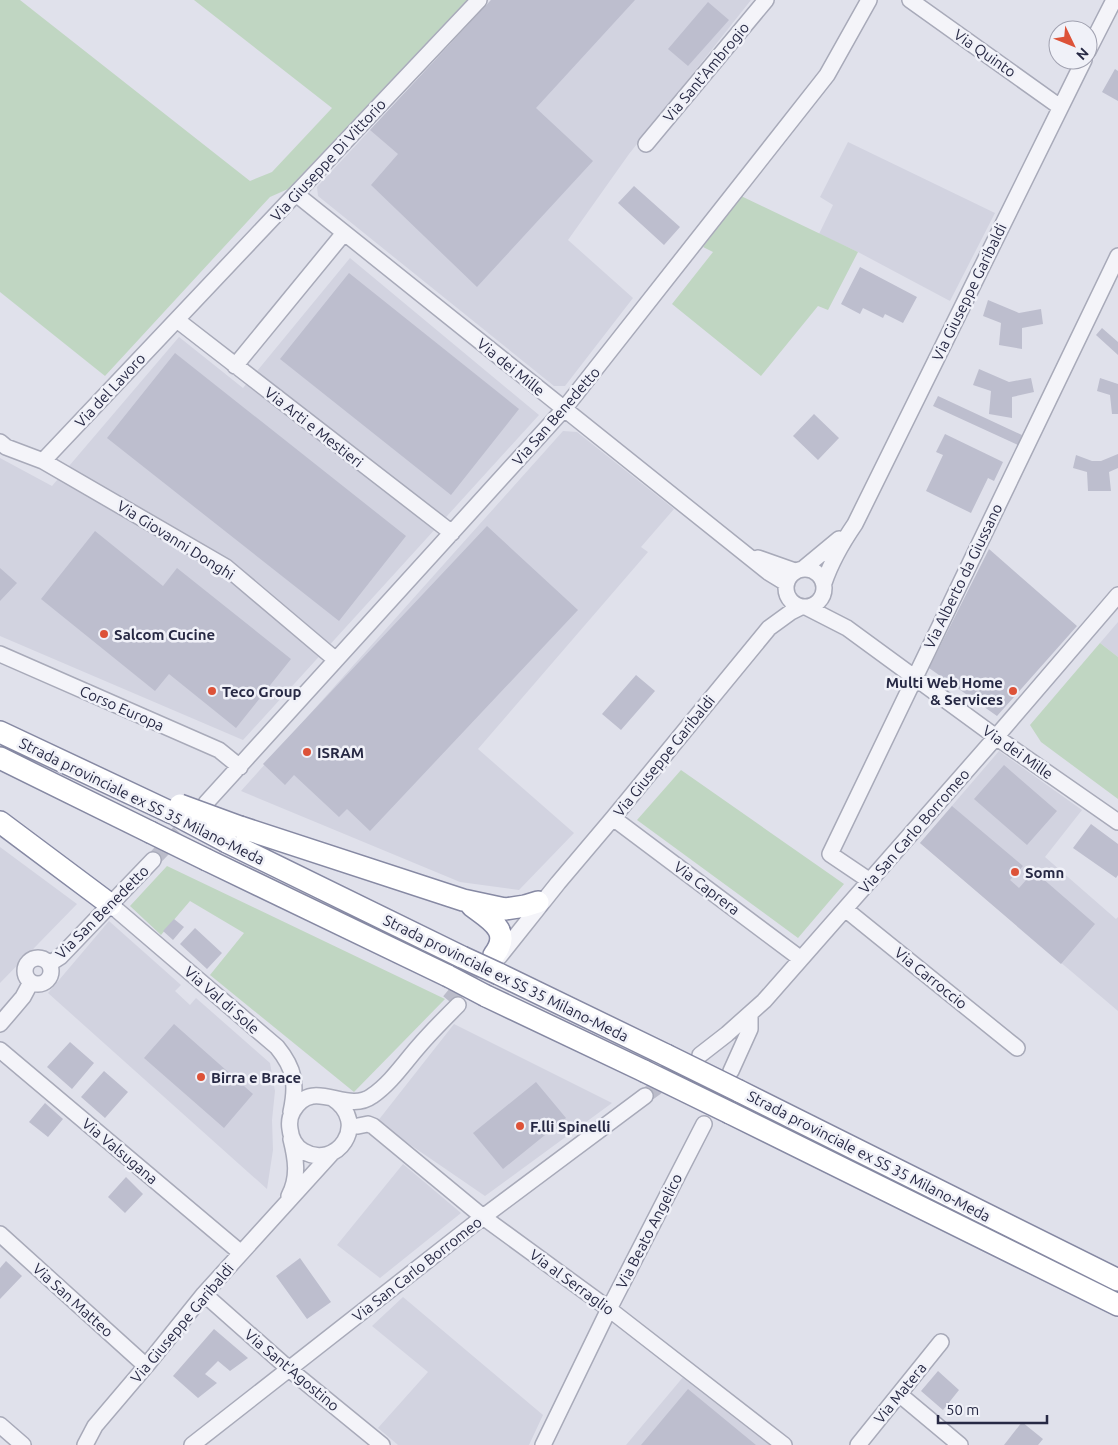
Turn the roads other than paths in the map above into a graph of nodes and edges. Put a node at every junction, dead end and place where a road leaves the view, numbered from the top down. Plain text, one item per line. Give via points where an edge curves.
1 (479, 0) edge
2 (766, 0) edge
3 (869, 0) edge
4 (910, 0) edge
5 (1114, 0) edge
6 (1098, 31) edge
7 (1079, 70) edge
8 (1060, 106) junction
9 (646, 144) dead end
10 (296, 194) junction
11 (344, 233) junction
12 (1118, 256) edge
13 (176, 320) junction
14 (235, 366) junction
15 (564, 409) junction
16 (2, 448) edge
17 (43, 461) junction
18 (855, 524) junction
19 (452, 534) junction
20 (752, 556) junction
21 (800, 569) junction
22 (785, 586) junction
23 (823, 589) junction
24 (1118, 595) edge
25 (804, 607) junction
26 (769, 628) junction
27 (847, 628) junction
28 (0, 654) edge
29 (336, 660) junction
30 (915, 677) junction
31 (0, 732) edge
32 (996, 737) junction
33 (0, 758) edge
34 (240, 766) junction
35 (206, 803) tunnel mouth
36 (614, 818) junction
37 (0, 822) edge
38 (1118, 822) edge
39 (233, 834) junction
40 (153, 860) tunnel mouth
41 (870, 881) junction
42 (558, 883) junction
43 (463, 900) junction
44 (538, 902) junction
45 (111, 904) junction
46 (845, 909) junction
47 (497, 955) junction
48 (801, 959) junction
49 (454, 1003) tunnel mouth
50 (750, 1015) junction
51 (0, 1024) edge
52 (1017, 1048) dead end
53 (0, 1050) edge
54 (700, 1055) tunnel mouth
55 (731, 1071) dead end
56 (391, 1079) junction
57 (645, 1096) tunnel mouth
58 (332, 1098) junction
59 (291, 1115) junction
60 (704, 1124) dead end
61 (358, 1126) junction
62 (291, 1135) junction
63 (346, 1139) junction
64 (332, 1153) junction
65 (285, 1204) junction
66 (483, 1217) junction
67 (0, 1234) edge
68 (241, 1253) junction
69 (1118, 1280) edge
70 (204, 1294) junction
71 (1118, 1305) edge
72 (609, 1309) junction
73 (941, 1342) dead end
74 (146, 1366) junction
75 (289, 1369) junction
76 (899, 1394) junction
77 (0, 1425) edge
78 (197, 1444) edge
79 (23, 1445) edge
80 (85, 1445) edge
81 (382, 1445) edge
82 (543, 1445) edge
83 (784, 1445) edge
84 (858, 1445) edge
85 (960, 1445) edge

1 - 10 street, Via Giuseppe Di Vittorio
2 - 9 street, Via Sant'Ambrogio
3 - 15 street, Via San Benedetto via 827,75
4 - 8 street, Via Quinto
5 - 6 street
7 - 8 street, Via Giuseppe Garibaldi
8 - 18 street, Via Giuseppe Garibaldi
10 - 11 street, Via dei Mille
10 - 13 street, Via Giuseppe Di Vittorio
11 - 14 street
11 - 15 street, Via dei Mille
12 - 30 street, Via Alberto da Giussano
13 - 14 street, Via Arti e Mestieri
13 - 17 street, Via del Lavoro
14 - 19 street, Via Arti e Mestieri
15 - 19 street, Via San Benedetto
15 - 20 street, Via dei Mille
16 - 17 street, Via Giovanni Donghi
17 - 29 street, Via Giovanni Donghi via 226,568
18 - 21 street, Via Giuseppe Garibaldi via 830,548
18 - 23 street, Via Giuseppe Garibaldi via 834,559
19 - 29 street, Via San Benedetto
20 - 21 street, Via dei Mille
20 - 22 street, Via dei Mille
21 - 22 street via 790,574
21 - 23 street via 816,572
22 - 25 street via 790,601
22 - 26 street, Via Giuseppe Garibaldi
23 - 25 street via 816,603
23 - 27 street, Via dei Mille
24 - 32 street, Via San Carlo Borromeo
25 - 26 street, Via Giuseppe Garibaldi
25 - 27 street, Via dei Mille
26 - 36 street, Via Giuseppe Garibaldi
27 - 30 street, Via dei Mille
28 - 34 street, Corso Europa via 219,750
29 - 34 street, Via San Benedetto
30 - 32 street, Via dei Mille
30 - 41 street, Via Alberto da Giussano via 830,854
31 - 39 highway, Strada provinciale ex SS 35 Milano-Meda, bridge via 71,767
32 - 38 street, Via dei Mille
32 - 41 street, Via San Carlo Borromeo
33 - 71 highway, Strada provinciale ex SS 35 Milano-Meda, bridge
34 - 35 street, Via San Benedetto
36 - 42 street, Via Giuseppe Garibaldi
36 - 48 street, Via Caprera
37 - 45 highway
39 - 43 highway
39 - 47 highway, Strada provinciale ex SS 35 Milano-Meda, bridge via 462,957
40 - 45 street, Via San Benedetto
41 - 46 street, Via San Carlo Borromeo
42 - 44 street, Via Giuseppe Garibaldi
42 - 47 street, Via Giuseppe Garibaldi
43 - 44 highway via 505,909
43 - 47 highway via 498,928
44 - 47 street, Via Giuseppe Garibaldi
45 - 51 street, Via San Benedetto via 60,957 49,964 42,958 29,962 25,970 31,982
45 - 59 street, Via Val di Sole via 277,1047 292,1072 295,1087
46 - 48 street, Via San Carlo Borromeo
46 - 52 street, Via Carroccio
47 - 69 highway, Strada provinciale ex SS 35 Milano-Meda, bridge via 666,1055
48 - 50 street, Via San Carlo Borromeo
49 - 56 street
50 - 54 street, Via San Carlo Borromeo
50 - 55 street via 750,1030
53 - 68 street, Via Valsugana
56 - 58 street via 362,1102
56 - 61 street
57 - 66 street, Via San Carlo Borromeo
58 - 59 street via 312,1096 296,1106
58 - 63 street via 346,1111 349,1129
59 - 62 street
60 - 72 street, Via Beato Angelico
61 - 63 street
61 - 66 street, Via al Serraglio via 373,1126
62 - 64 street via 295,1144 308,1153 322,1156
62 - 65 street via 296,1170
63 - 64 street
64 - 65 street, Via Giuseppe Garibaldi
65 - 68 street, Via Giuseppe Garibaldi
66 - 72 street, Via al Serraglio
66 - 75 street, Via San Carlo Borromeo
67 - 74 street, Via San Matteo
68 - 70 street, Via Giuseppe Garibaldi
70 - 74 street, Via Giuseppe Garibaldi
70 - 75 street, Via Sant'Agostino
72 - 82 street, Via Beato Angelico
72 - 83 street, Via al Serraglio
73 - 76 street, Via Matera
74 - 80 street, Via Giuseppe Garibaldi via 95,1426
75 - 78 street, Via San Carlo Borromeo
75 - 81 street, Via Sant'Agostino
76 - 84 street, Via Matera
76 - 85 street
77 - 79 street

